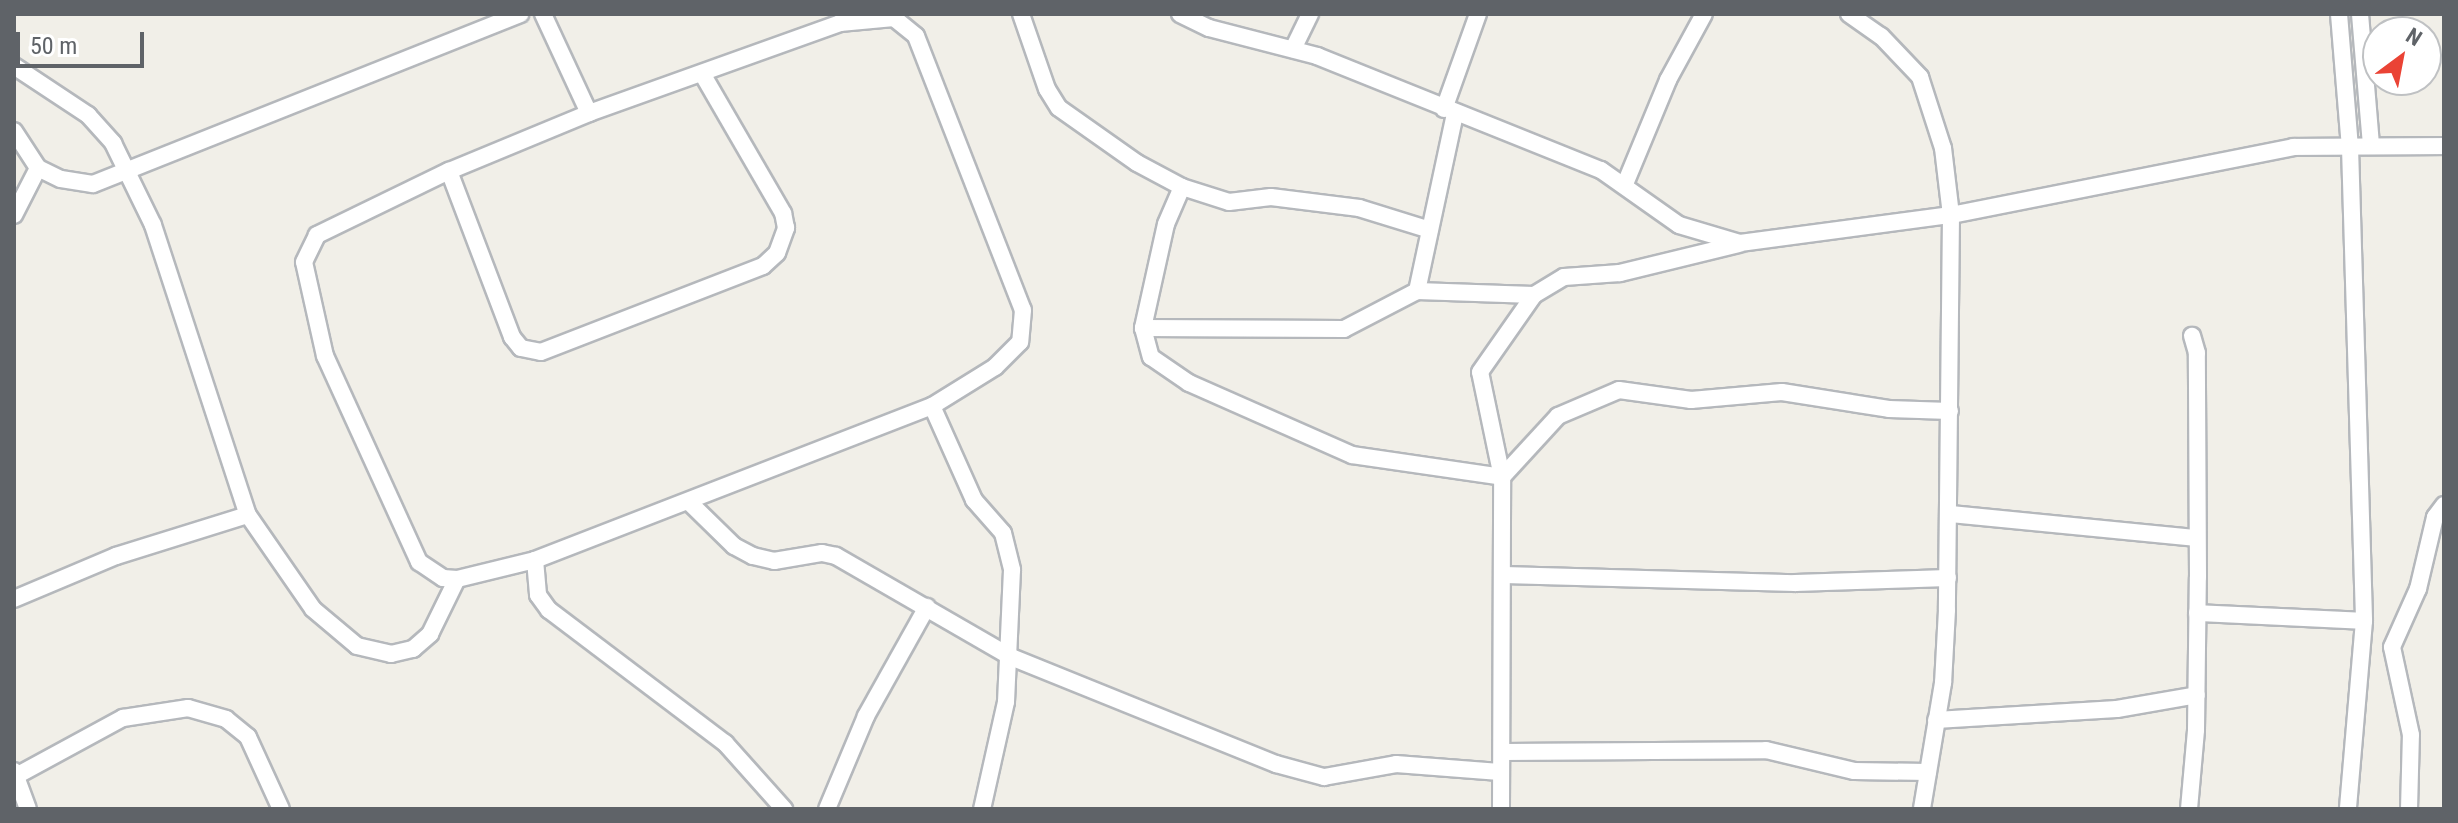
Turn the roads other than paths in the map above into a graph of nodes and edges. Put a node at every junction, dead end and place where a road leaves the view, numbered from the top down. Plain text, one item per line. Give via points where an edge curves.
1 (520, 14) edge
2 (543, 14) edge
3 (1021, 14) edge
4 (1180, 14) edge
5 (1310, 14) edge
6 (1478, 14) edge
7 (1704, 14) edge
8 (1849, 14) edge
9 (2339, 14) edge
10 (2360, 14) edge
11 (1293, 49) junction
12 (14, 66) edge
13 (703, 75) junction
14 (1450, 111) junction
15 (589, 113) junction
16 (14, 131) edge
17 (2371, 146) junction
18 (2444, 146) edge
19 (2350, 147) junction
20 (38, 168) junction
21 (449, 171) junction
22 (126, 173) junction
23 (1625, 184) junction
24 (1182, 187) junction
25 (14, 215) edge
26 (1951, 215) junction
27 (1430, 230) junction
28 (1740, 243) junction
29 (1417, 291) junction
30 (1534, 295) junction
31 (1143, 328) junction
32 (2192, 336) dead end
33 (932, 406) junction
34 (1950, 411) junction
35 (1502, 477) junction
36 (689, 502) junction
37 (2444, 505) edge
38 (1951, 514) junction
39 (248, 515) junction
40 (2197, 538) junction
41 (535, 560) junction
42 (1504, 575) junction
43 (1948, 578) junction
44 (457, 579) junction
45 (14, 599) edge
46 (927, 607) junction
47 (2197, 613) junction
48 (2364, 621) junction
49 (1011, 657) junction
50 (2197, 695) junction
51 (1936, 720) junction
52 (1503, 752) junction
53 (1500, 772) junction
54 (1928, 772) junction
55 (15, 773) edge
56 (28, 809) edge
57 (281, 809) edge
58 (784, 809) edge
59 (827, 809) edge
60 (982, 809) edge
61 (1501, 809) edge
62 (1922, 809) edge
63 (2189, 809) edge
64 (2348, 809) edge
65 (2409, 809) edge

1 - 22 street
2 - 15 street
3 - 24 street via 1047,89 1059,108 1137,163
4 - 11 street via 1209,28
5 - 11 street
6 - 14 street
7 - 23 street via 1668,80
8 - 26 street via 1881,36 1920,77 1943,148
9 - 19 street
10 - 17 street
11 - 14 street
12 - 22 street via 101,127
13 - 15 street
13 - 21 street via 783,213 786,228 777,253 763,266 541,352 521,348 512,337
13 - 33 street via 840,23 894,18 916,36 1023,310 1020,342 995,367
14 - 23 street
14 - 27 street
15 - 21 street
16 - 20 street
17 - 18 street
17 - 19 street
19 - 26 street via 2293,147
19 - 48 street
20 - 22 street via 61,179 93,184
20 - 25 street
21 - 44 street via 328,228 309,247 304,262 325,356 419,562 443,578
22 - 39 street via 153,225
23 - 28 street via 1679,225
24 - 27 street via 1229,202 1271,197 1359,208
24 - 31 street via 1166,224
26 - 28 street
26 - 34 street via 1946,356
27 - 29 street
28 - 30 street via 1620,273 1574,275
29 - 30 street
29 - 31 street via 1370,320 1344,329
30 - 35 street via 1480,372
31 - 35 street via 1151,357 1171,374 1352,455
32 - 40 street via 2197,353
33 - 36 street
33 - 49 street via 974,500 1003,533 1014,593
34 - 35 street via 1889,409 1782,392 1691,400 1619,390 1558,416
34 - 38 street
35 - 42 street
36 - 41 street
36 - 46 street via 734,546 753,556 774,561 822,553 836,556
37 - 65 street via 2435,517 2418,589 2392,647 2411,735
38 - 40 street
38 - 43 street
39 - 44 street via 313,609 357,646 391,654 413,649 430,634
39 - 45 street via 116,556
40 - 47 street
41 - 44 street
41 - 58 street via 538,595 549,610 725,743
42 - 43 street via 1795,583
42 - 52 street
43 - 51 street
46 - 49 street
46 - 59 street via 866,716
47 - 48 street
47 - 50 street
48 - 64 street
49 - 53 street via 1203,738 1304,774 1350,775 1396,764
49 - 60 street via 1002,729
50 - 51 street via 2117,709
50 - 63 street
51 - 54 street
52 - 53 street
52 - 54 street via 1766,750 1854,771
53 - 61 street
54 - 62 street
55 - 56 street
55 - 57 street via 123,718 188,708 226,719 248,737

